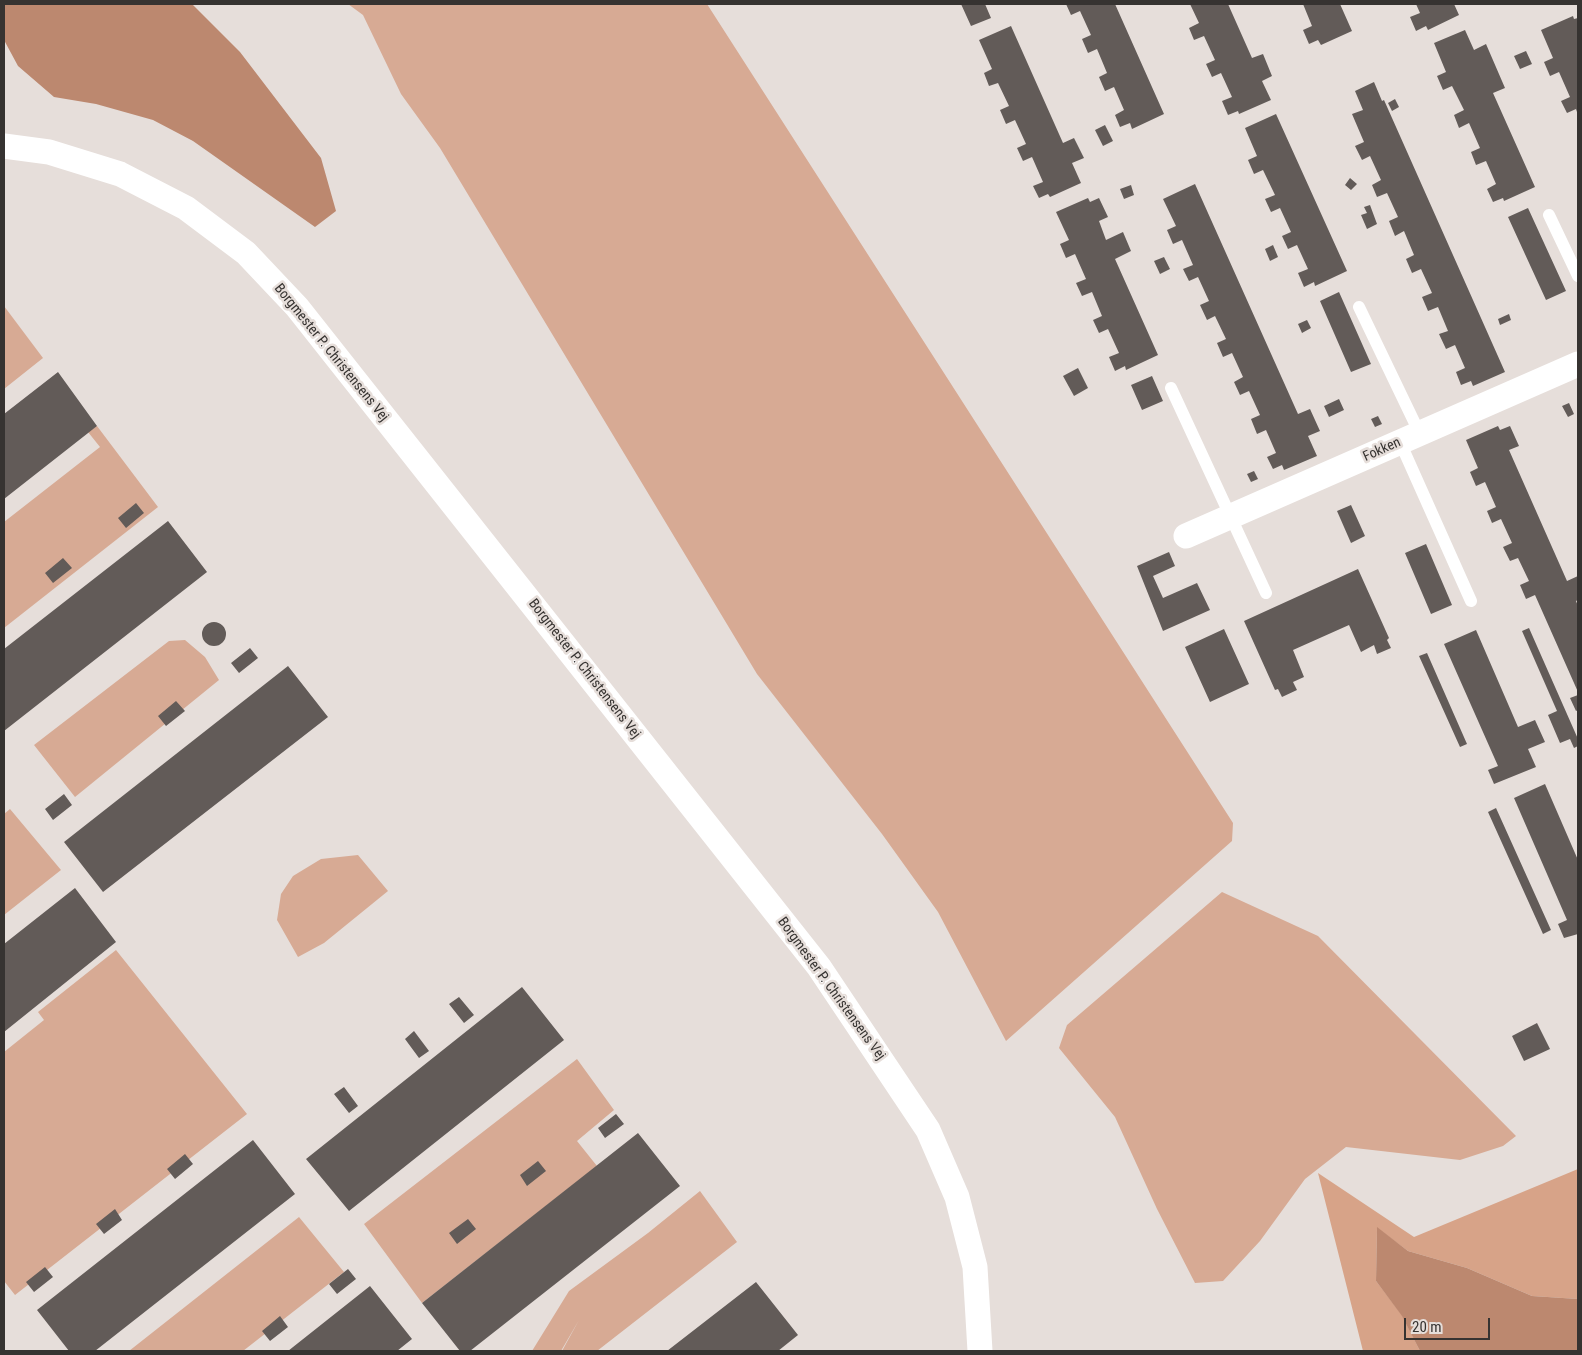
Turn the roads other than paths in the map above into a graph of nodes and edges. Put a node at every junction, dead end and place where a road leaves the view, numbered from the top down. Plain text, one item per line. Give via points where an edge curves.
1 (4, 146) edge
2 (1549, 215) dead end
3 (1578, 276) edge
4 (1359, 307) dead end
5 (1578, 364) edge
6 (1171, 388) dead end
7 (1410, 438) junction
8 (1231, 517) junction
9 (1186, 536) dead end
10 (1266, 593) dead end
11 (1471, 601) dead end
12 (980, 1351) edge

1 - 12 street, Borgmester P. Christensens Vej via 49,152 120,174 186,208 246,253 297,308 819,967 895,1079 928,1130 957,1197 975,1267
2 - 3 lane
4 - 7 lane
5 - 7 street, Fokken
6 - 8 lane
7 - 8 street, Fokken
7 - 11 lane
8 - 9 street, Fokken
8 - 10 lane

